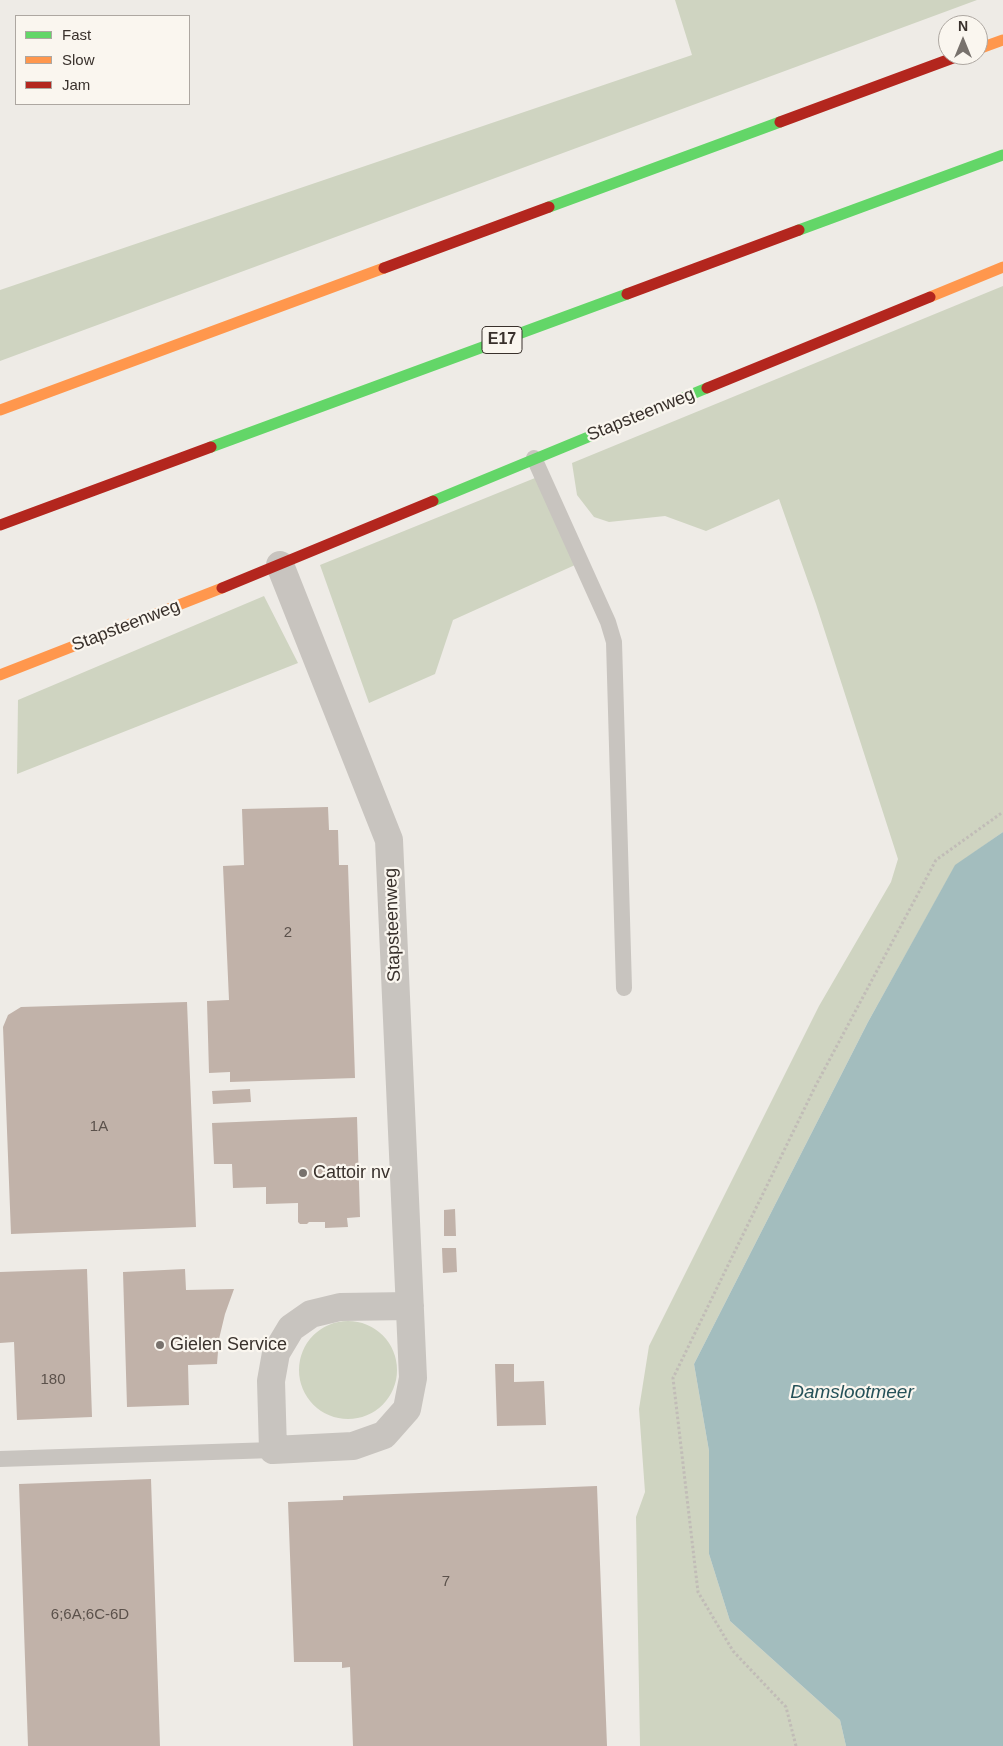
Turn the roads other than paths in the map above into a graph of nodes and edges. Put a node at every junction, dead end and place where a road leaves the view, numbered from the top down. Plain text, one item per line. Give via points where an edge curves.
1 (1003, 40) edge
2 (988, 45) edge
3 (938, 63) edge
4 (1003, 155) edge
5 (1003, 267) edge
6 (0, 410) edge
7 (534, 458) junction
8 (0, 525) edge
9 (280, 565) junction
10 (0, 675) edge
11 (624, 988) dead end
12 (410, 1306) junction
13 (273, 1450) junction
14 (0, 1459) edge

1 - 2 main road
3 - 6 main road
4 - 8 main road, E17
5 - 7 main road, Stapsteenweg
7 - 9 main road, Stapsteenweg
7 - 11 lane via 614,642
9 - 10 main road, Stapsteenweg
9 - 12 street, Stapsteenweg via 390,840
12 - 13 street via 340,1307 311,1314 291,1328 276,1353 271,1381
12 - 13 street, Stapsteenweg via 413,1378 406,1409 384,1435 353,1446
13 - 14 lane

